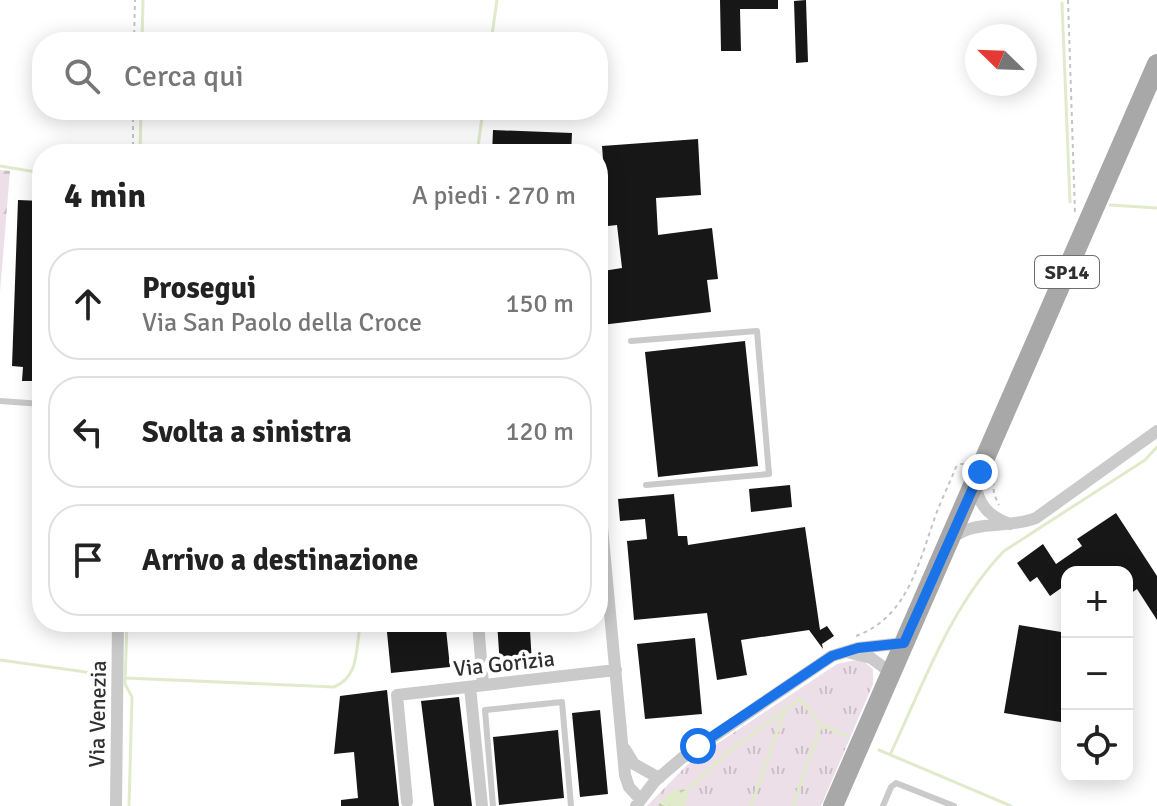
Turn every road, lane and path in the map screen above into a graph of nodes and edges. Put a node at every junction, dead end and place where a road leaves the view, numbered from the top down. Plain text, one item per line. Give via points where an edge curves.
1 (135, 0) edge
2 (1068, 0) edge
3 (134, 32) edge
4 (1157, 64) edge
5 (133, 120) edge
6 (133, 144) edge
7 (1075, 214) dead end
8 (631, 341) dead end
9 (0, 401) edge
10 (32, 403) edge
11 (1157, 431) edge
12 (976, 479) junction
13 (646, 485) dead end
14 (1013, 525) junction
15 (949, 541) junction
16 (608, 587) edge
17 (118, 632) edge
18 (478, 632) edge
19 (904, 643) junction
20 (844, 651) junction
21 (616, 670) junction
22 (890, 672) junction
23 (477, 686) junction
24 (623, 746) junction
25 (659, 778) junction
26 (407, 802) dead end
27 (638, 803) edge
28 (116, 806) edge
29 (482, 806) edge
30 (493, 806) edge
31 (571, 806) edge
32 (833, 806) edge
33 (883, 806) edge
34 (954, 806) edge

1 - 3 path
2 - 7 path
4 - 12 main road, SP14
5 - 6 path
8 - 13 lane via 757,331 769,474
9 - 10 lane
11 - 14 street via 1049,512
12 - 14 street via 984,508
12 - 15 main road, SP14
14 - 15 street via 969,529
15 - 19 main road, SP14
16 - 21 street
17 - 28 street, Via Venezia
18 - 23 street
19 - 20 street
19 - 22 main road, SP14
20 - 22 street via 868,657
20 - 25 street via 698,746
21 - 23 street, Via Gorizia
21 - 24 street
22 - 32 main road, SP14
23 - 26 street, Via Gorizia via 397,695
23 - 29 street
24 - 25 street via 634,764
24 - 27 street via 626,779
25 - 27 street
30 - 31 lane via 485,710 562,702
33 - 34 lane via 896,783

